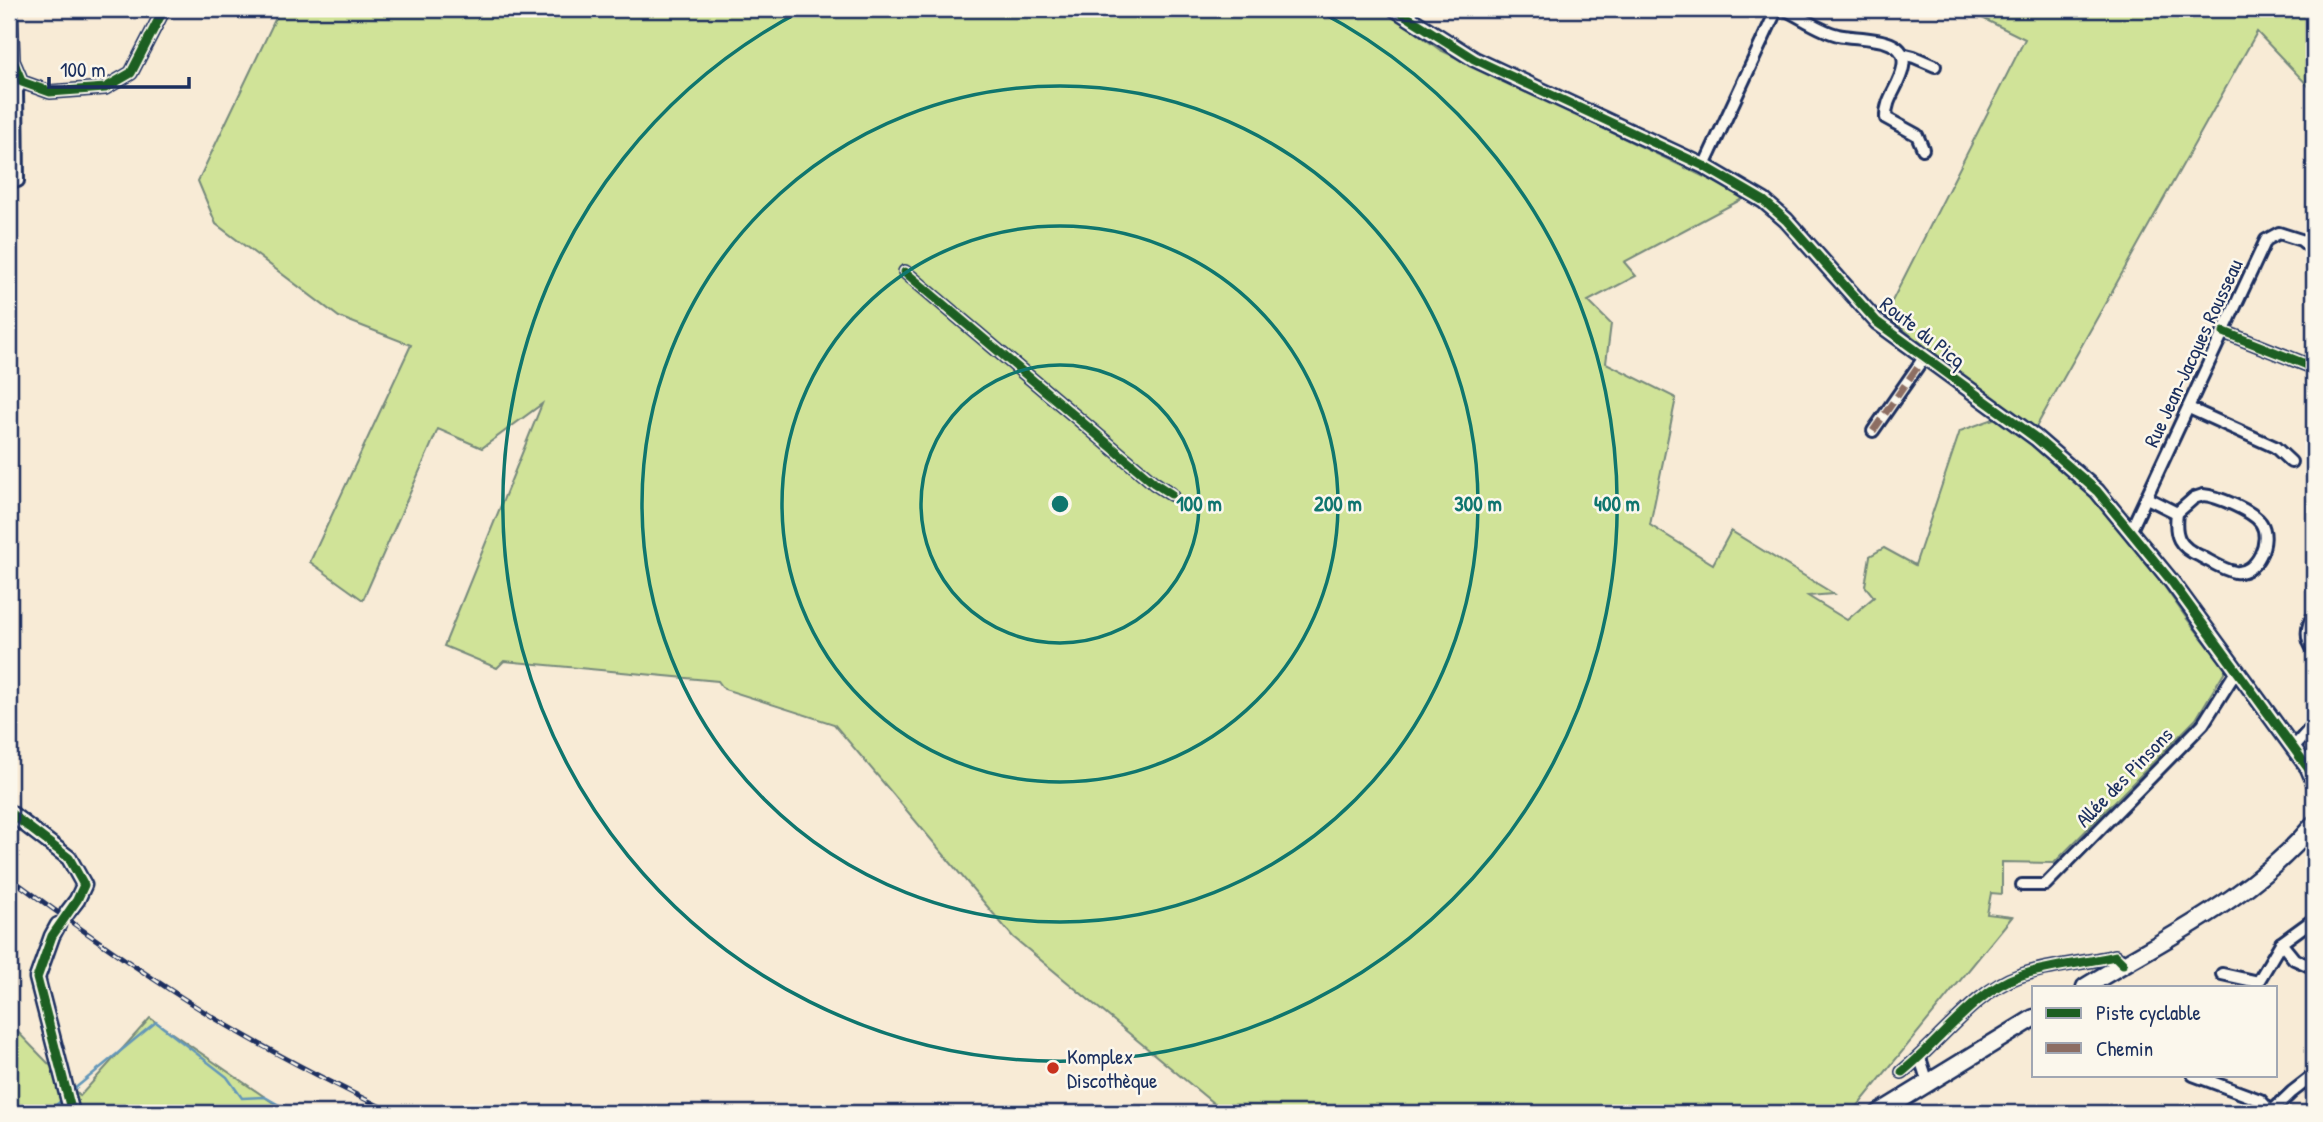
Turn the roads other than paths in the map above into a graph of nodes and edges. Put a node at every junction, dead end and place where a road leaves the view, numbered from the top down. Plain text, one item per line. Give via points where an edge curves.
1 (11, 9) edge
2 (164, 9) edge
3 (1395, 9) edge
4 (1777, 9) edge
5 (1784, 9) edge
6 (1902, 54) junction
7 (1935, 66) dead end
8 (22, 82) junction
9 (1923, 149) dead end
10 (1704, 166) junction
11 (18, 181) dead end
12 (2314, 251) edge
13 (905, 272) dead end
14 (2224, 332) junction
15 (1925, 356) junction
16 (2310, 366) dead end
17 (2189, 408) junction
18 (1873, 431) dead end
19 (2291, 462) dead end
20 (1171, 494) dead end
21 (2147, 498) junction
22 (2177, 513) junction
23 (2130, 532) junction
24 (2314, 615) edge
25 (2314, 650) edge
26 (2237, 670) junction
27 (2314, 724) edge
28 (2294, 748) junction
29 (2312, 774) edge
30 (9, 813) edge
31 (2314, 824) edge
32 (2314, 838) edge
33 (2296, 847) junction
34 (2022, 885) dead end
35 (2314, 919) edge
36 (2281, 943) junction
37 (2123, 964) junction
38 (2314, 968) edge
39 (2222, 974) dead end
40 (2087, 986) edge
41 (2032, 1019) edge
42 (1920, 1058) junction
43 (1902, 1072) dead end
44 (2314, 1075) edge
45 (2196, 1076) edge
46 (1928, 1083) junction
47 (69, 1101) edge
48 (1879, 1113) edge
49 (2270, 1113) edge

1 - 8 street via 13,61
2 - 8 street via 131,73 104,88 50,92
3 - 10 street, Route du Picq via 1474,59
4 - 10 street
5 - 6 street via 1837,35 1895,45
6 - 7 street
6 - 9 street via 1904,66 1885,107 1886,118 1917,135
8 - 11 street via 17,90
10 - 15 street, Route du Picq via 1753,193 1786,220 1877,322
12 - 14 street, Rue Jean-Jacques Rousseau via 2301,240 2278,233 2266,240
13 - 20 street
14 - 16 street
14 - 17 street, Rue Jean-Jacques Rousseau
15 - 18 street
15 - 23 street, Route du Picq via 2097,491
17 - 19 street via 2276,447
17 - 21 street, Rue Jean-Jacques Rousseau
21 - 22 street
21 - 23 street, Rue Jean-Jacques Rousseau
22 - 22 street via 2175,527 2181,545 2227,569 2247,569 2263,549 2265,537 2258,519 2212,496 2194,498
23 - 26 street, Route du Picq
24 - 25 street via 2307,634
26 - 28 street, Route du Picq
26 - 34 street, Allée des Pinsons via 2203,724 2045,886
27 - 28 street
28 - 29 street, Route du Picq
30 - 47 street via 69,858 84,885 51,936 37,978
31 - 33 main road
32 - 33 main road
33 - 37 main road via 2217,910
35 - 36 street
36 - 38 street via 2294,959
36 - 39 street via 2258,982
37 - 40 main road
37 - 42 street via 2115,957 2018,976 1979,998
41 - 46 main road
42 - 43 street
42 - 46 street
44 - 49 street
45 - 49 street via 2260,1100
46 - 48 main road

